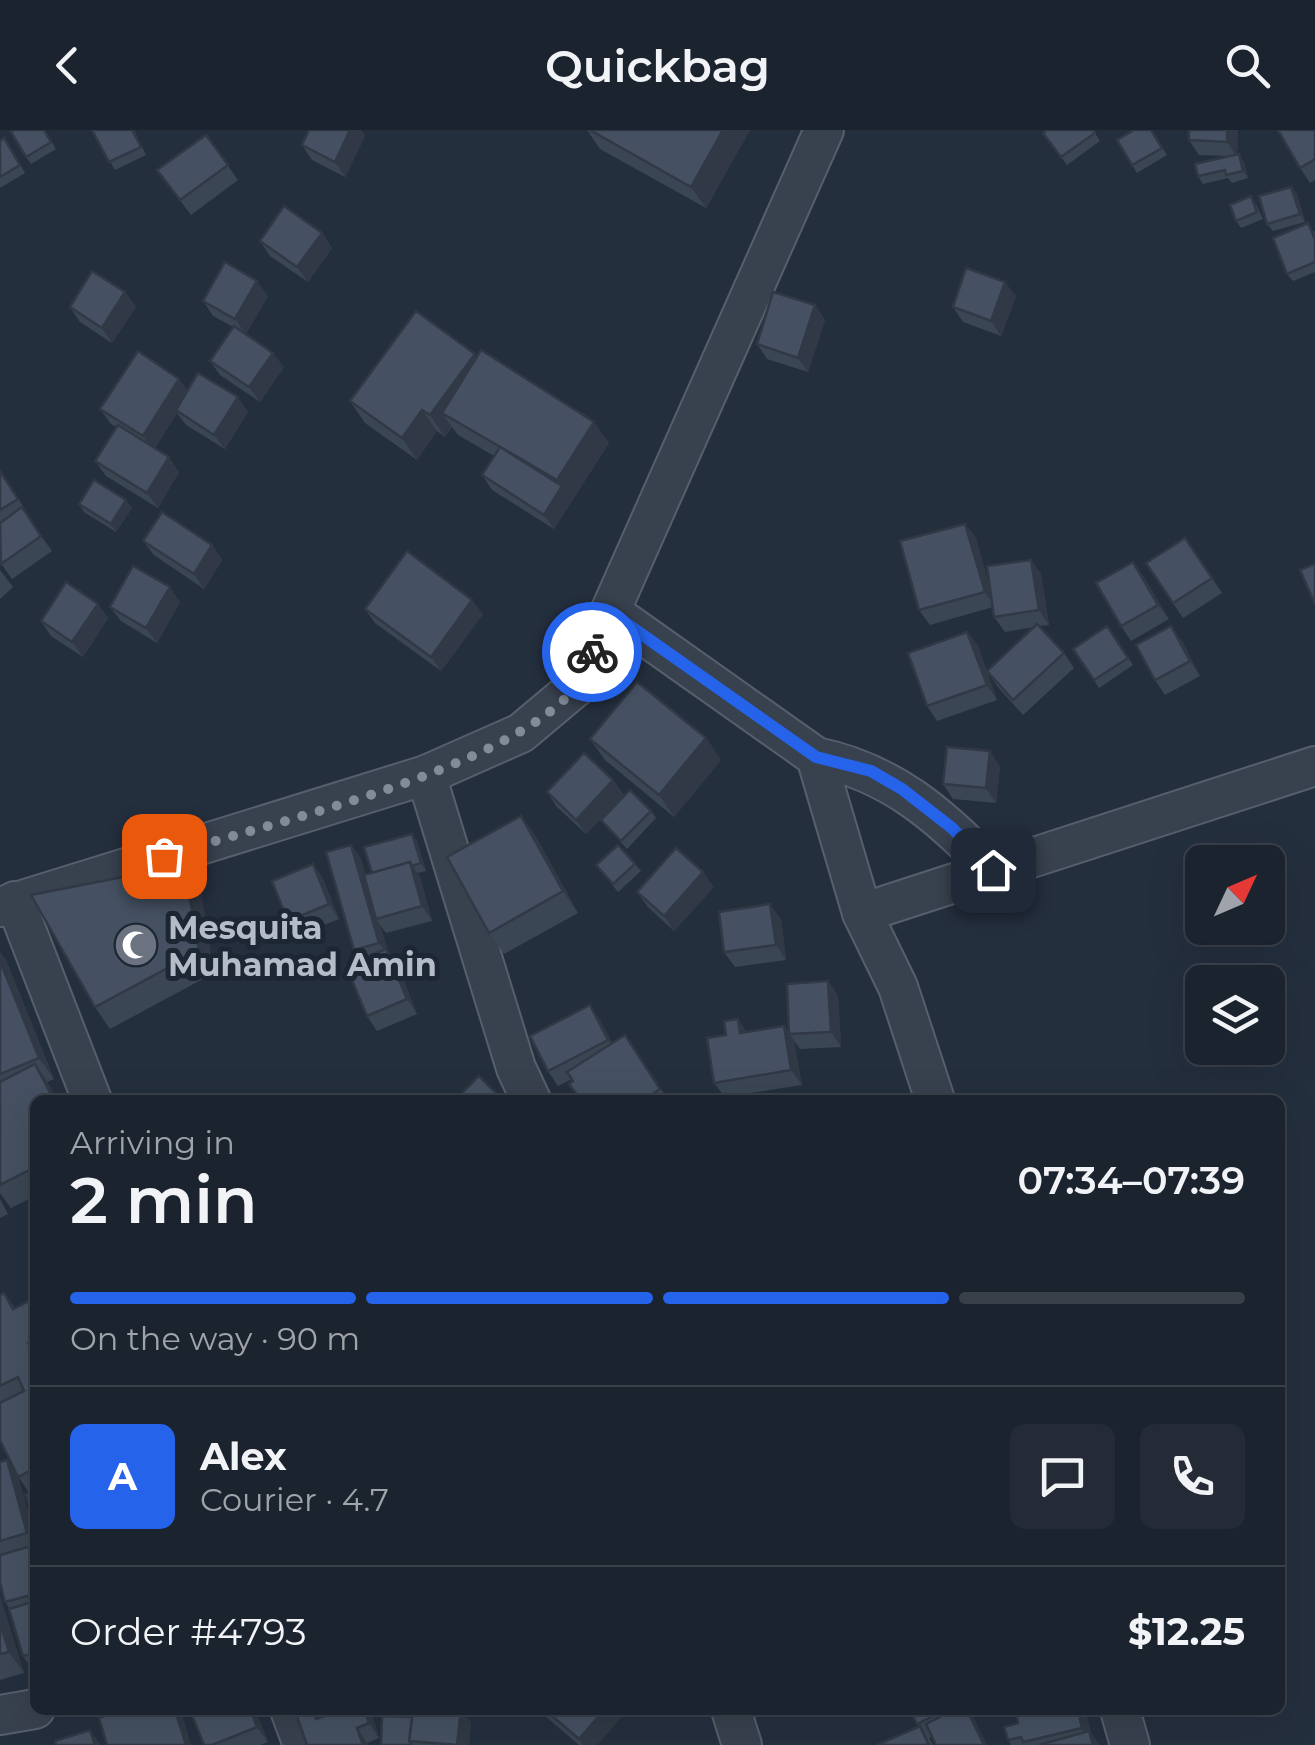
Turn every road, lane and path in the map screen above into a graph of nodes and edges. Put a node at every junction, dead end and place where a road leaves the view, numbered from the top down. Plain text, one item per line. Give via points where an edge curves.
1 (824, 130) edge
2 (610, 612) junction
3 (816, 757) junction
4 (1315, 766) edge
5 (426, 775) junction
6 (993, 870) junction
7 (7, 904) edge
8 (862, 912) junction
9 (90, 1095) edge
10 (529, 1095) edge
11 (932, 1095) edge
12 (30, 1710) edge
13 (0, 1715) edge
14 (292, 1715) edge
15 (733, 1715) edge
16 (1121, 1715) edge
17 (302, 1745) edge
18 (742, 1745) edge
19 (1130, 1745) edge

1 - 2 street
2 - 3 street
2 - 5 street via 577,686 521,733
3 - 6 street via 871,771 902,789
3 - 8 street
4 - 6 street
5 - 7 street
5 - 10 street
6 - 8 street
7 - 9 street
8 - 11 street via 898,987
12 - 13 street
14 - 17 street
15 - 18 street
16 - 19 street

